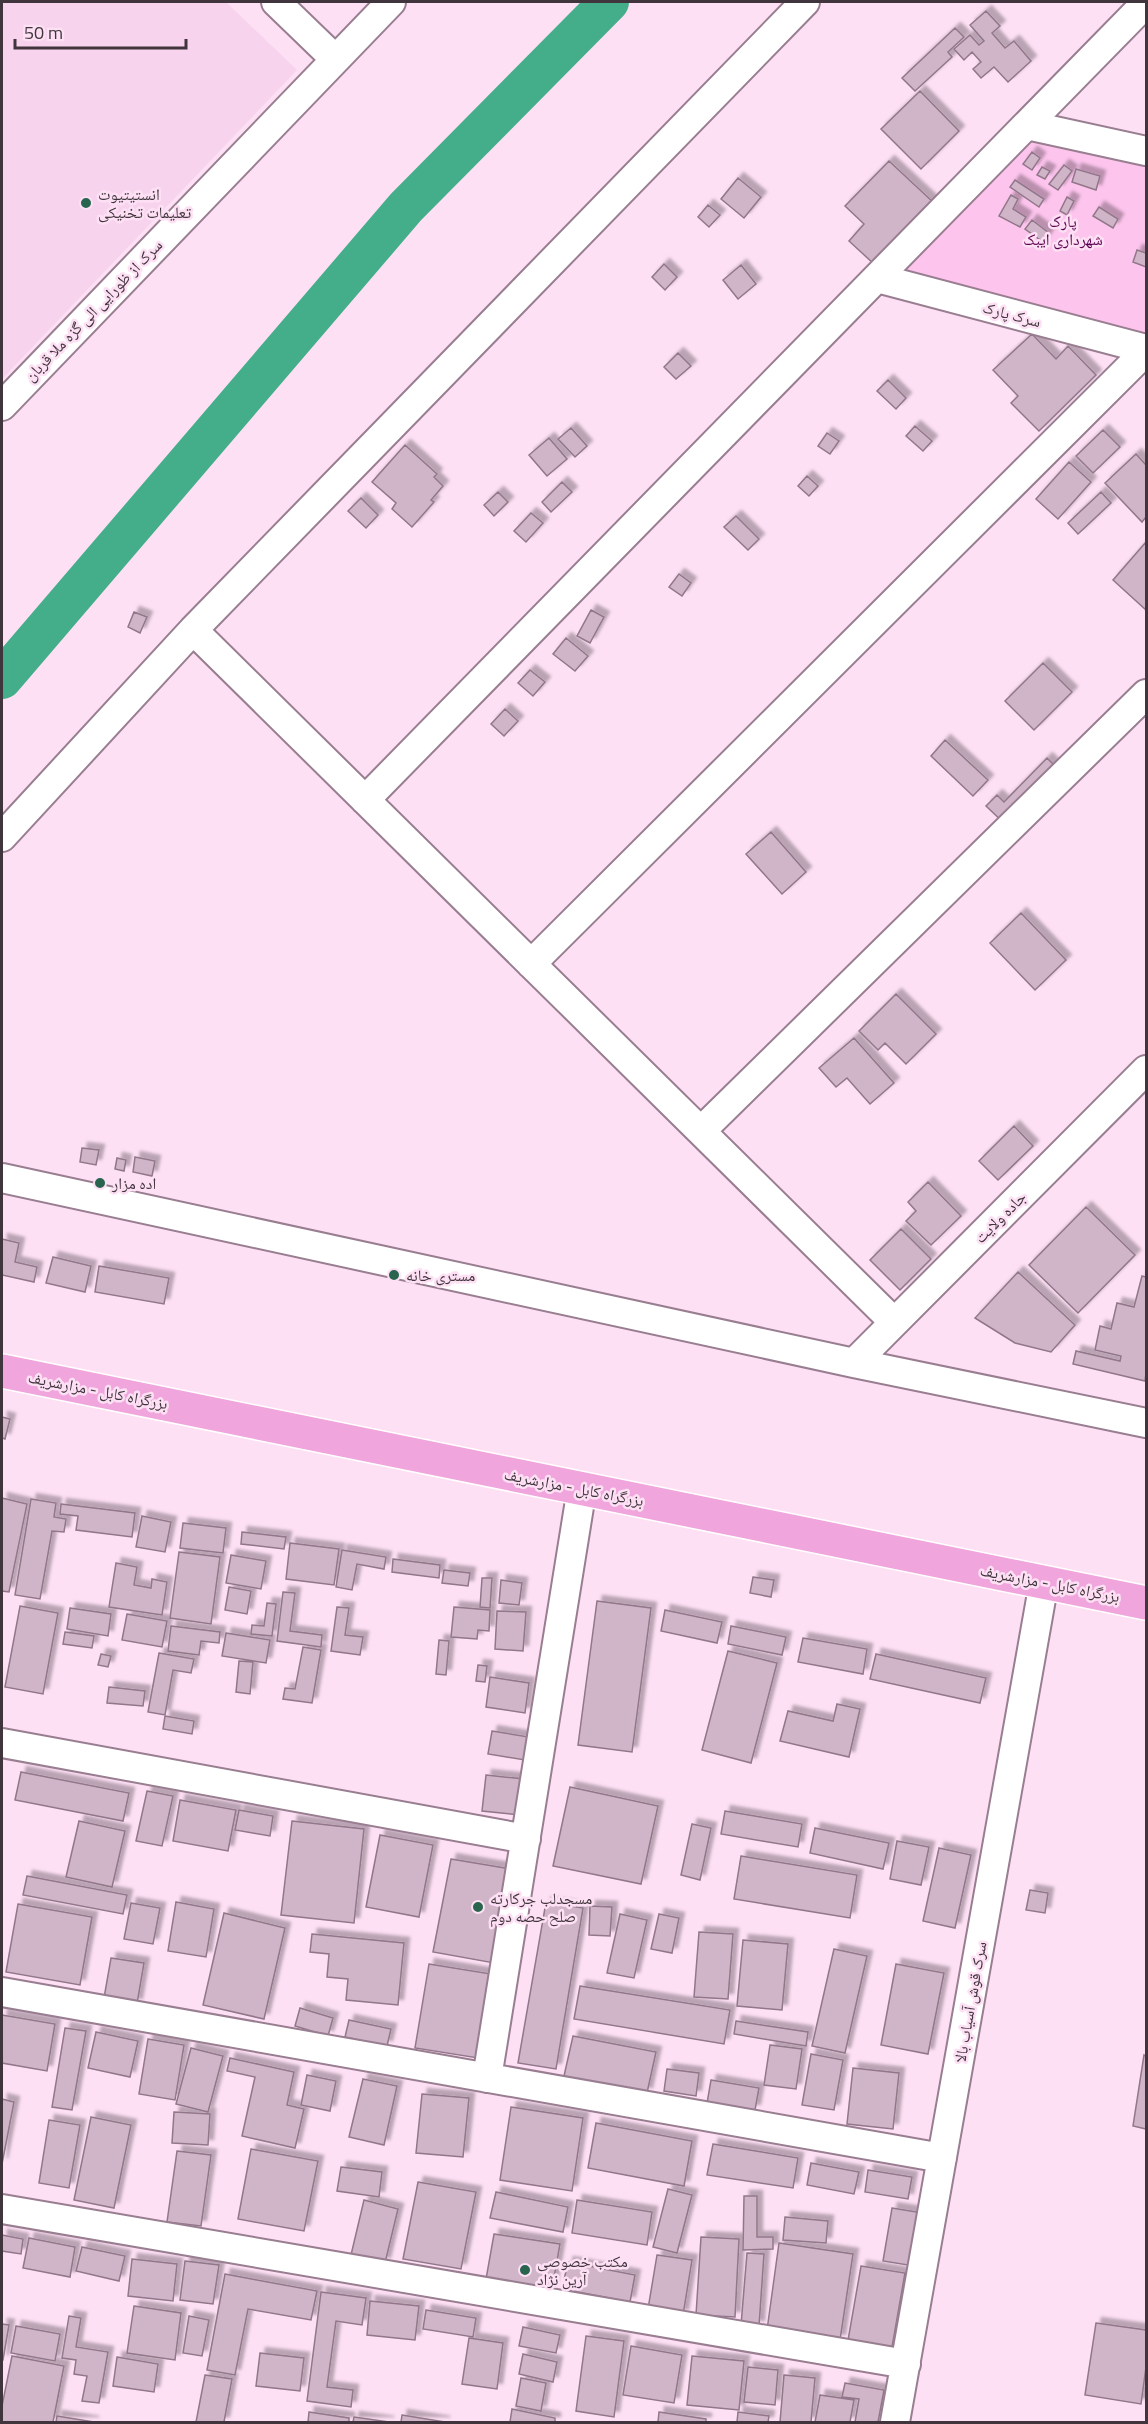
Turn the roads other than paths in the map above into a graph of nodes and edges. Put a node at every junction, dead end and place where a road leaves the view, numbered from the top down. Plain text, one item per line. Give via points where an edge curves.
1 (276, 2) edge
2 (391, 2) edge
3 (805, 2) edge
4 (1146, 3) edge
5 (335, 59) junction
6 (1027, 125) junction
7 (1146, 151) edge
8 (877, 278) junction
9 (1146, 350) edge
10 (2, 406) edge
11 (193, 630) junction
12 (1146, 694) edge
13 (365, 800) junction
14 (2, 837) edge
15 (531, 964) junction
16 (1146, 1070) edge
17 (701, 1131) junction
18 (2, 1178) edge
19 (894, 1322) junction
20 (854, 1363) junction
21 (2, 1371) edge
22 (1146, 1424) edge
23 (582, 1488) junction
24 (1044, 1582) junction
25 (1146, 1603) edge
26 (2, 1743) edge
27 (526, 1839) junction
28 (2, 1992) edge
29 (488, 2078) junction
30 (942, 2158) junction
31 (2, 2209) edge
32 (906, 2364) junction
33 (896, 2422) edge

1 - 5 street
2 - 5 street, سرک از ظورایی الی گزه ملا قربان
3 - 11 street
4 - 6 street
5 - 10 street, سرک از ظورایی الی گزه ملا قربان
6 - 7 street
6 - 8 street
8 - 9 street, سرک پارک
8 - 13 street
9 - 15 street
11 - 13 street
11 - 14 street
12 - 17 street
13 - 15 street
15 - 17 street
16 - 19 street, جاده ولایت
17 - 19 street
18 - 20 street
19 - 20 street, جاده ولایت
20 - 22 street
21 - 23 highway, بزرگراه کابل - مزارشریف
23 - 24 highway, بزرگراه کابل - مزارشریف
23 - 27 street
24 - 25 highway, بزرگراه کابل - مزارشریف
24 - 30 street, سرک قوش آسیاب بالا
26 - 27 street
27 - 29 street
28 - 29 street
29 - 30 street
30 - 32 street, سرک قوش آسیاب بالا
31 - 32 street
32 - 33 street, سرک قوش آسیاب بالا

